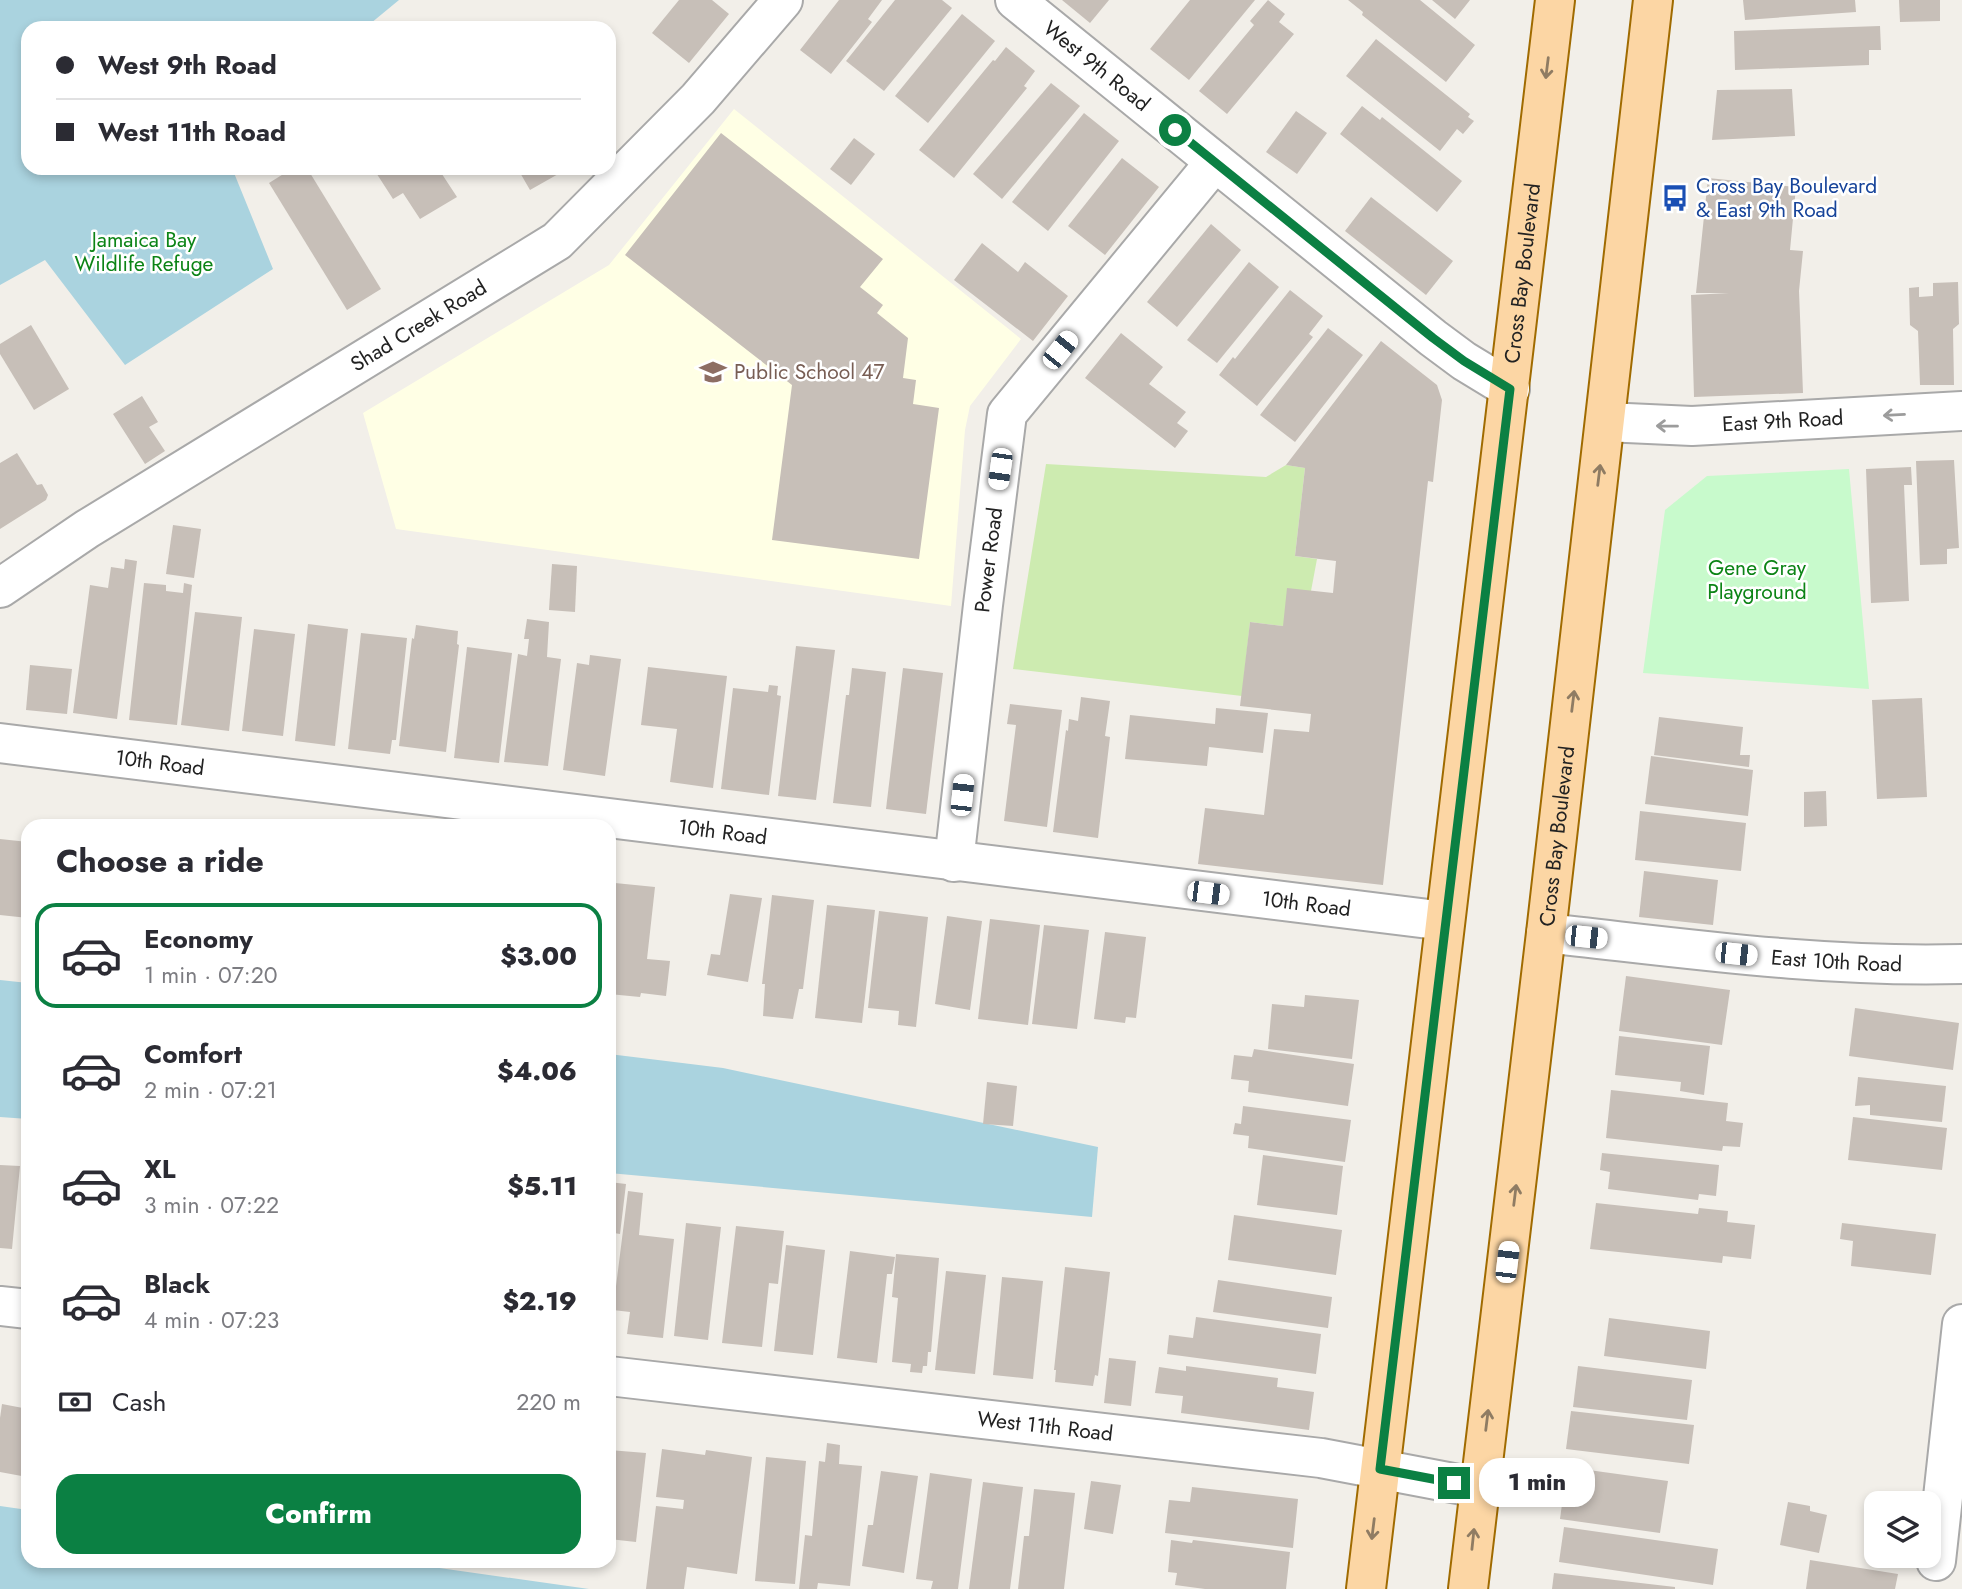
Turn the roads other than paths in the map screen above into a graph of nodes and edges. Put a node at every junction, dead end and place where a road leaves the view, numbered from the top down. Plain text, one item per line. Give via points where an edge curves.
1 (783, 0) edge
2 (1015, 0) edge
3 (1555, 0) edge
4 (1653, 0) edge
5 (1214, 162) junction
6 (1510, 389) junction
7 (1962, 411) edge
8 (1605, 422) junction
9 (0, 588) edge
10 (0, 743) edge
11 (609, 819) edge
12 (616, 820) edge
13 (954, 862) junction
14 (1445, 921) junction
15 (1546, 933) junction
16 (1962, 964) edge
17 (0, 1306) edge
18 (21, 1308) edge
19 (1962, 1324) edge
20 (616, 1377) edge
21 (1380, 1469) junction
22 (1479, 1488) junction
23 (1941, 1515) edge
24 (1366, 1589) edge
25 (1468, 1589) edge

1 - 9 street, Shad Creek Road via 698,99 557,241 87,528
2 - 5 street, West 9th Road
3 -> 6 main road, Cross Bay Boulevard
4 - 8 main road, Cross Bay Boulevard
5 - 6 street, West 9th Road via 1433,338
5 - 13 street, Power Road via 1007,414
6 - 14 main road, Cross Bay Boulevard
7 -> 8 street, East 9th Road via 1718,425
15 -> 8 main road, Cross Bay Boulevard
10 - 11 street, 10th Road
12 - 13 street, 10th Road
13 - 14 street, 10th Road
14 - 21 main road, Cross Bay Boulevard
15 - 16 street, East 10th Road via 1840,963
22 -> 15 main road, Cross Bay Boulevard
17 - 18 street
19 - 23 street
20 - 21 street, West 11th Road via 1321,1458
21 - 22 street, West 11th Road
21 -> 24 main road, Cross Bay Boulevard
25 -> 22 main road, Cross Bay Boulevard

